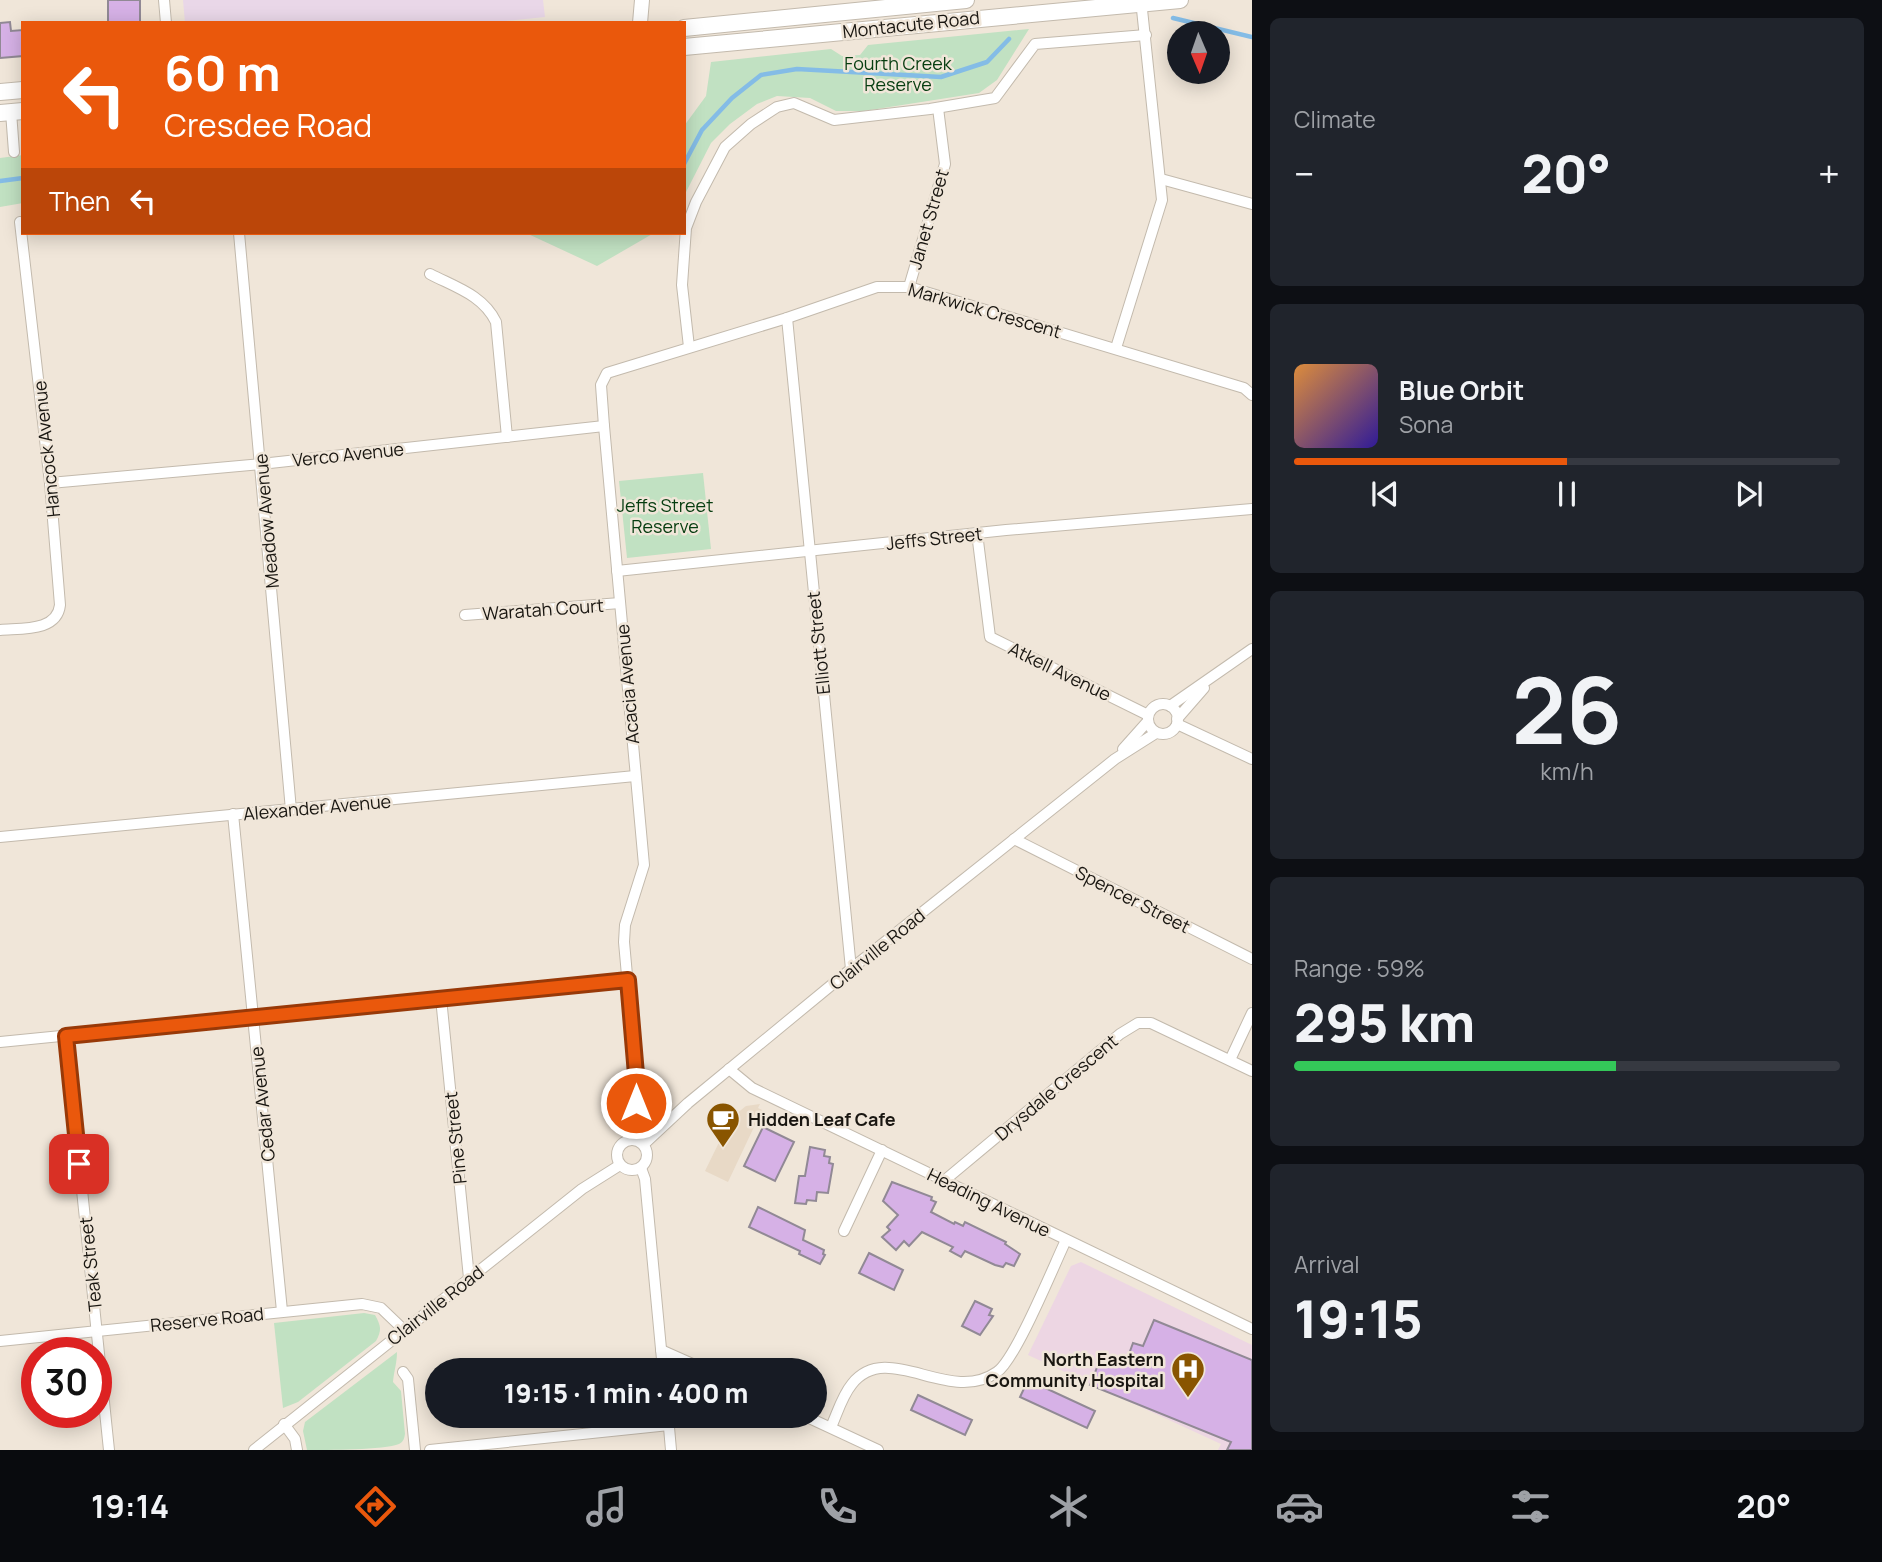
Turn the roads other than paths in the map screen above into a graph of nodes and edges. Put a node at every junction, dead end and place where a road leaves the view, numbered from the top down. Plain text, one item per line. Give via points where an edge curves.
1 (164, 0) edge
2 (642, 0) edge
3 (966, 0) edge
4 (1180, 0) edge
5 (1142, 2) edge
6 (1059, 5) edge
7 (166, 21) edge
8 (640, 21) edge
9 (686, 28) edge
10 (1146, 35) junction
11 (686, 47) edge
12 (21, 90) edge
13 (0, 94) edge
14 (938, 108) junction
15 (11, 112) edge
16 (14, 152) dead end
17 (1161, 179) junction
18 (1252, 204) edge
19 (20, 222) dead end
20 (686, 228) edge
21 (21, 231) edge
22 (21, 235) edge
23 (239, 235) edge
24 (686, 235) edge
25 (429, 274) dead end
26 (909, 287) junction
27 (787, 318) junction
28 (689, 347) junction
29 (1116, 348) junction
30 (601, 385) joint
31 (1252, 395) edge
32 (604, 426) junction
33 (507, 437) junction
34 (261, 464) junction
35 (50, 483) junction
36 (1252, 509) edge
37 (978, 533) junction
38 (808, 551) junction
39 (617, 571) junction
40 (620, 603) junction
41 (465, 615) dead end
42 (0, 630) edge
43 (1252, 649) edge
44 (1215, 676) junction
45 (1170, 706) junction
46 (1148, 718) junction
47 (1177, 722) junction
48 (1156, 733) junction
49 (1115, 759) junction
50 (1252, 759) edge
51 (635, 776) junction
52 (291, 810) junction
53 (233, 814) junction
54 (0, 837) edge
55 (1014, 839) junction
56 (1252, 958) edge
57 (851, 969) junction
58 (628, 980) junction
59 (441, 998) junction
60 (1252, 1013) edge
61 (253, 1016) junction
62 (66, 1036) junction
63 (0, 1042) edge
64 (1230, 1060) junction
65 (729, 1069) junction
66 (1252, 1071) edge
67 (667, 1122) junction
68 (644, 1144) junction
69 (882, 1150) junction
70 (620, 1165) junction
71 (641, 1168) junction
72 (945, 1180) junction
73 (844, 1231) dead end
74 (1066, 1240) junction
75 (469, 1278) junction
76 (282, 1311) junction
77 (1252, 1329) edge
78 (404, 1330) junction
79 (97, 1332) junction
80 (0, 1341) edge
81 (662, 1350) junction
82 (662, 1358) edge
83 (680, 1358) edge
84 (403, 1372) dead end
85 (284, 1424) junction
86 (827, 1425) edge
87 (831, 1427) junction
88 (620, 1428) edge
89 (669, 1428) edge
90 (484, 1448) edge
91 (109, 1450) edge
92 (254, 1450) edge
93 (297, 1450) edge
94 (415, 1450) edge
95 (430, 1450) edge
96 (671, 1450) edge
97 (878, 1450) edge

1 - 7 street
2 - 8 street
3 - 9 main road, Montacute Road
4 - 5 main road, Montacute Road
5 - 6 main road, Montacute Road
5 - 10 street
6 - 11 main road, Montacute Road
10 - 14 street via 1035,44 995,99
10 - 17 street
12 - 13 main road
13 - 15 main road
14 - 20 street via 834,120 794,103 778,107 725,147
14 - 26 street, Janet Street via 945,164
15 - 16 street
17 - 18 street
17 - 29 street via 1161,200
19 - 21 street, Hancock Avenue
22 - 35 street, Hancock Avenue
23 - 34 street, Meadow Avenue
24 - 28 street via 682,285
25 - 33 street via 480,299 496,322
26 - 27 street, Markwick Crescent via 877,287
26 - 29 street, Markwick Crescent
27 - 28 street, Markwick Crescent
27 - 38 street, Elliott Street
28 - 30 street, Markwick Crescent via 607,373
29 - 31 street, Markwick Crescent via 1244,388
30 - 32 street, Acacia Avenue
32 - 33 street, Verco Avenue
32 - 39 street, Acacia Avenue
33 - 34 street, Verco Avenue
34 - 35 street, Verco Avenue
34 - 52 street, Meadow Avenue
35 - 42 street, Hancock Avenue via 59,612 48,624
36 - 37 street, Jeffs Street
37 - 38 street, Jeffs Street
37 - 46 street, Atkell Avenue via 990,637
38 - 39 street, Jeffs Street
38 - 57 street, Elliott Street
39 - 40 street, Acacia Avenue
40 - 41 street, Waratah Court
40 - 51 street, Acacia Avenue
43 - 44 street
44 - 45 street
44 - 47 street
45 - 46 street via 1155,707
45 - 47 street
46 - 48 street
46 - 49 street, Clairville Road
47 - 48 street via 1171,732
47 - 50 street
48 - 49 street, Clairville Road
49 - 55 street, Clairville Road
51 - 52 street, Alexander Avenue
51 - 58 street, Acacia Avenue via 644,865 625,925
52 - 53 street, Alexander Avenue
53 - 54 street, Alexander Avenue
53 - 61 street, Cedar Avenue
55 - 56 street, Spencer Street
55 - 57 street, Clairville Road
57 - 65 street, Clairville Road
58 - 59 street
58 - 67 street, Acacia Avenue via 636,1103 640,1110
59 - 61 street
59 - 75 street, Pine Street
60 - 64 street
61 - 62 street
61 - 76 street, Cedar Avenue
62 - 63 street
62 - 79 street, Teak Street
64 - 66 street, Drysdale Crescent
64 - 72 street, Drysdale Crescent via 1151,1023 1129,1027
65 - 67 street, Clairville Road
65 - 69 street, Heading Avenue via 752,1088
67 - 68 street, Clairville Road
68 - 70 street via 629,1139 620,1145
68 - 71 street via 647,1161
69 - 72 street, Heading Avenue
69 - 73 street
70 - 71 street via 630,1170
70 - 75 street, Clairville Road via 582,1189
71 - 81 street
72 - 74 street, Heading Avenue
74 - 77 street, Heading Avenue
74 - 87 street via 1000,1371 980,1382 963,1384 897,1368 875,1369 852,1384
75 - 78 street, Clairville Road
76 - 78 street, Reserve Road via 371,1304 386,1311
76 - 79 street, Reserve Road
78 - 85 street, Clairville Road
79 - 80 street, Reserve Road
79 - 91 street, Teak Street
81 - 82 street
81 - 83 street
84 - 94 street via 408,1379
85 - 92 street, Clairville Road
85 - 93 street
86 - 87 street
87 - 97 street
88 - 90 street
89 - 96 street
90 - 95 street

